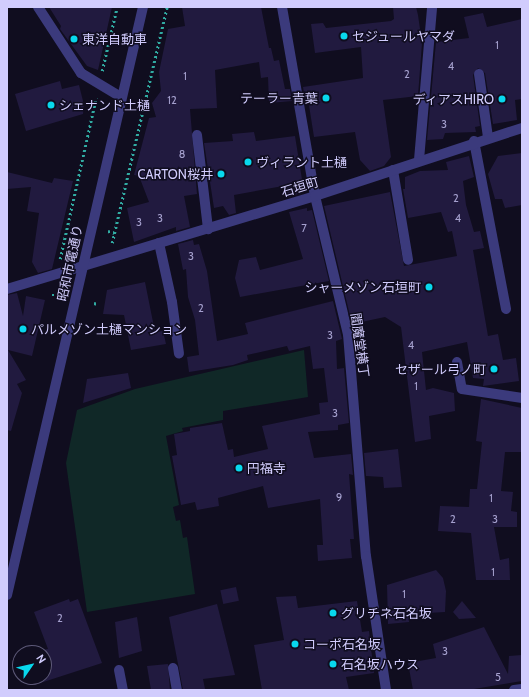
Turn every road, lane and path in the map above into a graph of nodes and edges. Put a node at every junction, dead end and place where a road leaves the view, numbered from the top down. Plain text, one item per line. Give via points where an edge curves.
1 (38, 7) edge
2 (117, 7) edge
3 (143, 7) edge
4 (167, 7) edge
5 (282, 7) edge
6 (432, 8) dead end
7 (479, 74) dead end
8 (101, 75) dead end
9 (96, 97) dead end
10 (122, 97) junction
11 (522, 128) edge
12 (197, 135) dead end
13 (488, 137) junction
14 (474, 142) junction
15 (419, 160) junction
16 (393, 170) junction
17 (315, 196) junction
18 (208, 228) junction
19 (108, 231) dead end
20 (115, 233) junction
21 (112, 242) dead end
22 (158, 243) junction
23 (408, 260) dead end
24 (83, 265) junction
25 (58, 267) dead end
26 (7, 289) edge
27 (94, 303) dead end
28 (98, 304) dead end
29 (506, 309) dead end
30 (179, 354) dead end
31 (457, 362) dead end
32 (522, 398) edge
33 (7, 595) edge
34 (173, 668) dead end
35 (120, 670) dead end
36 (522, 689) edge
37 (123, 690) edge
38 (177, 690) edge
39 (386, 690) edge
40 (514, 690) edge

1 - 10 street via 81,73
2 - 8 path
3 - 10 street, 昭和市電通り
4 - 20 path
5 - 17 street, 閻魔堂横丁
6 - 15 street
7 - 13 street
9 - 25 path
10 - 24 street, 昭和市電通り
11 - 13 street, 石垣町
12 - 18 street
13 - 14 street, 石垣町
14 - 15 street, 石垣町
14 - 29 street
15 - 16 street, 石垣町
16 - 17 street, 石垣町
16 - 23 street
17 - 18 street, 石垣町
17 - 39 street, 閻魔堂横丁 via 348,334 366,556
18 - 22 street, 石垣町
19 - 20 path
20 - 21 path
22 - 24 street, 石垣町
22 - 30 street via 172,302
24 - 26 street, 石垣町
24 - 33 street, 昭和市電通り
27 - 28 path
31 - 32 street via 462,389
34 - 38 street
35 - 37 street
36 - 40 street

